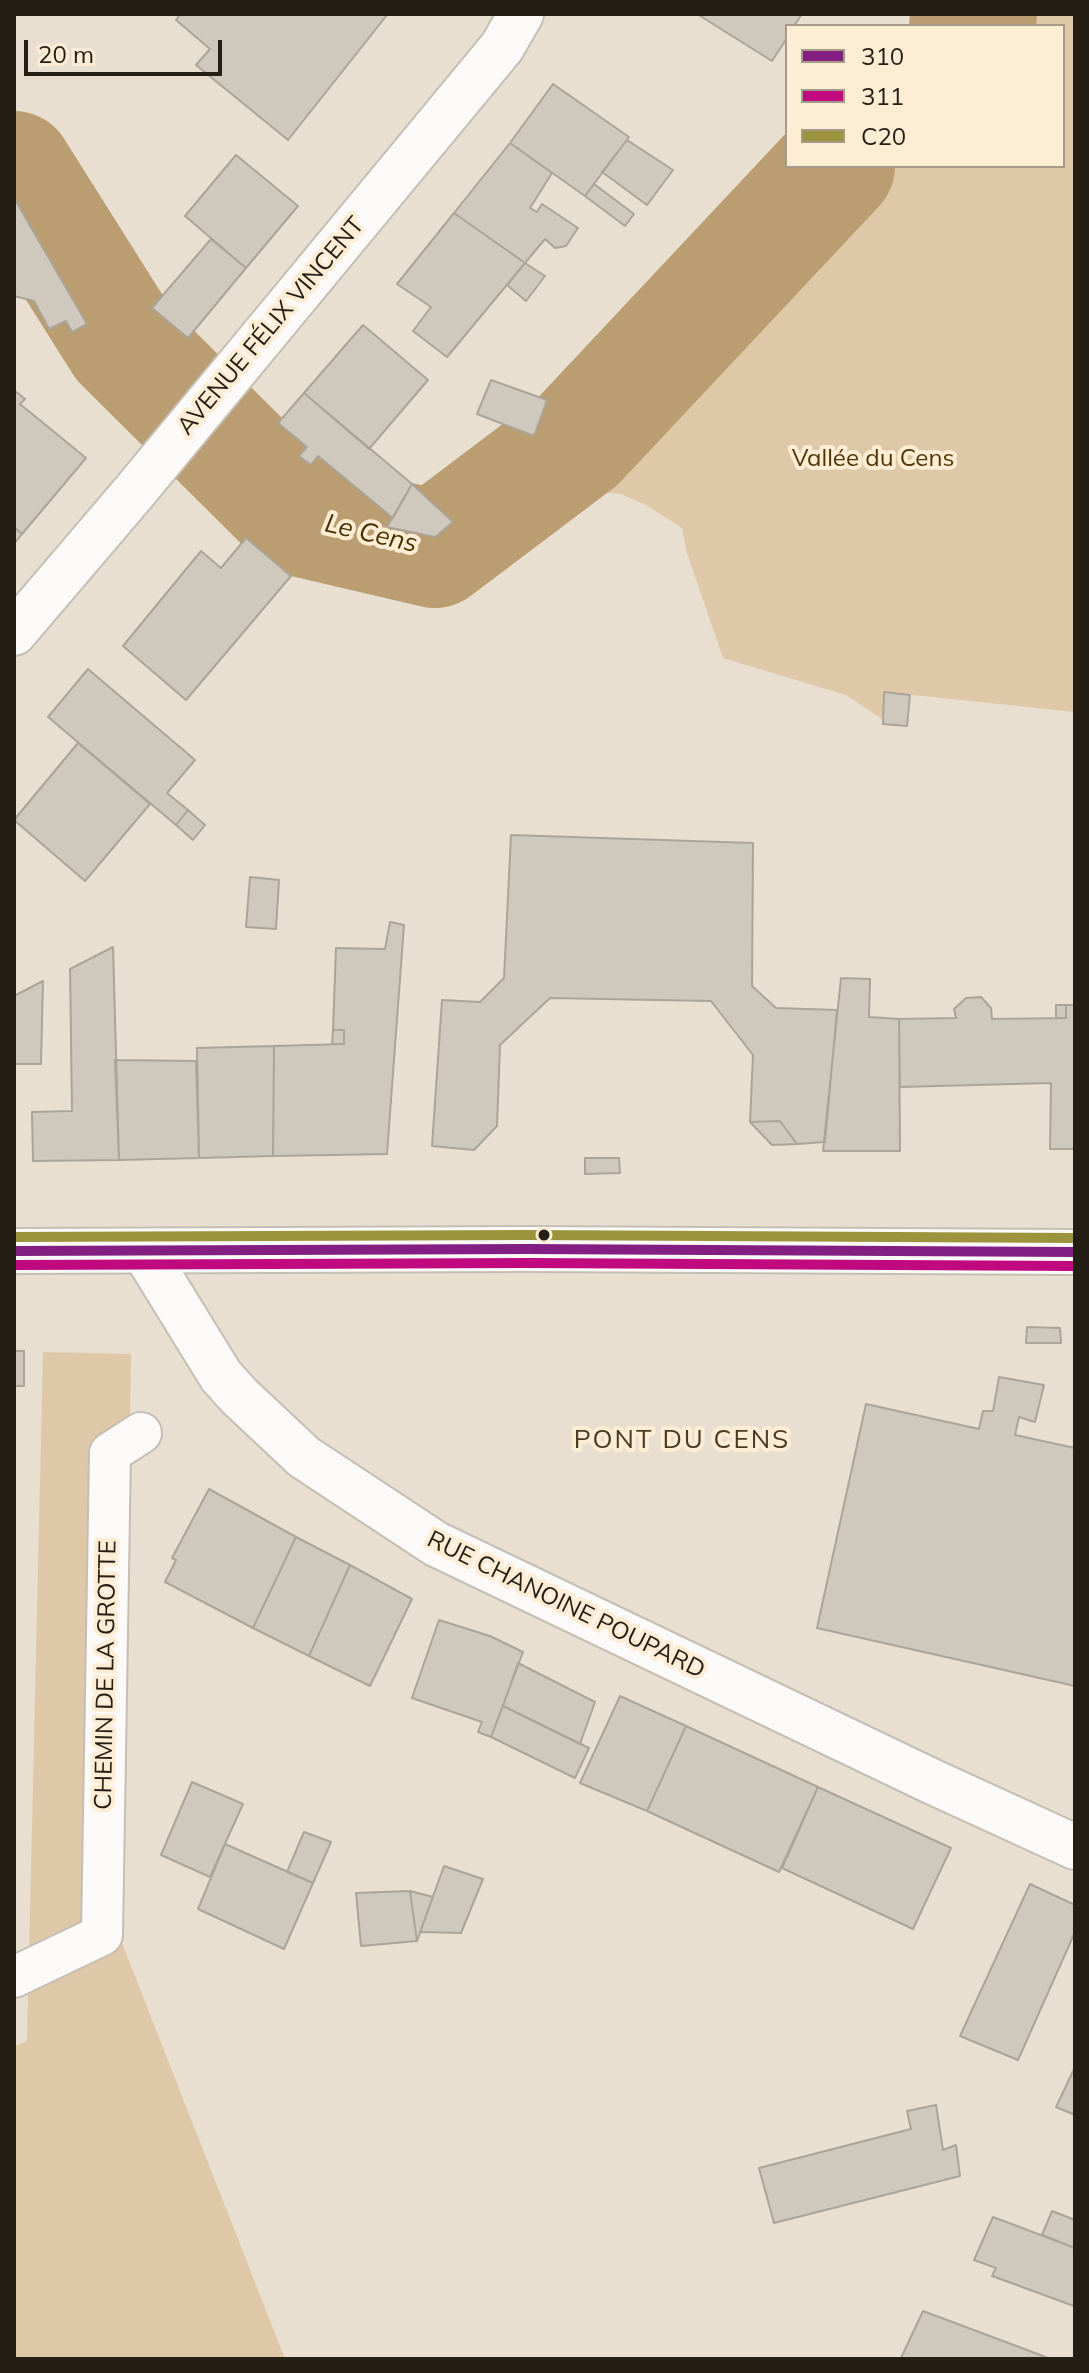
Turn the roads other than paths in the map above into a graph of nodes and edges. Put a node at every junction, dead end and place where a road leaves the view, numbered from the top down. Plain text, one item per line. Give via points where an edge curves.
1 (521, 14) edge
2 (14, 633) edge
3 (14, 1251) edge
4 (144, 1251) junction
5 (1075, 1252) edge
6 (141, 1433) dead end
7 (1075, 1847) edge
8 (14, 1977) edge

1 - 2 street, AVENUE FÉLIX VINCENT via 502,47
3 - 4 street
4 - 5 street
4 - 7 street, RUE CHANOINE POUPARD via 221,1376 239,1396 304,1457 436,1544
6 - 8 lane, CHEMIN DE LA GROTTE via 110,1453 102,1935

